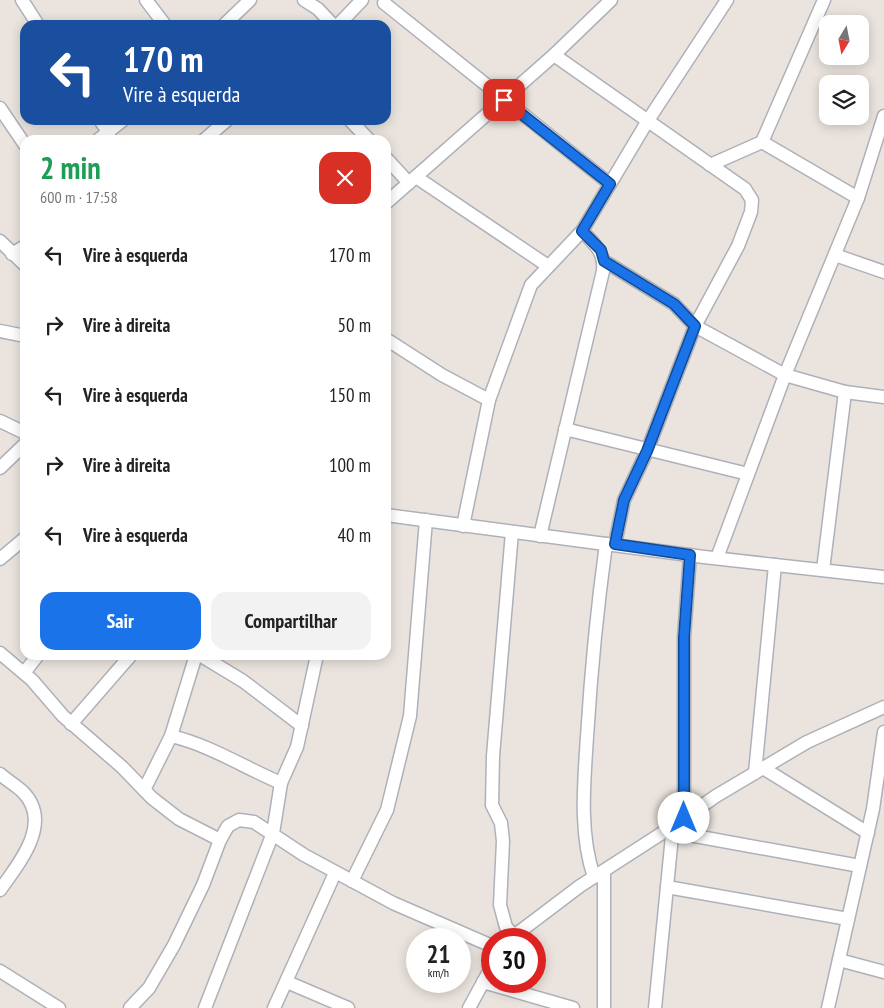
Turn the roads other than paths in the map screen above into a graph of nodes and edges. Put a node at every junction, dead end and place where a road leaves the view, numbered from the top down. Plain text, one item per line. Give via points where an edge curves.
1 (22, 0) edge
2 (146, 0) edge
3 (250, 0) edge
4 (304, 0) edge
5 (362, 0) edge
6 (611, 0) edge
7 (727, 0) edge
8 (824, 0) edge
9 (384, 1) edge
10 (35, 20) edge
11 (161, 20) edge
12 (229, 20) edge
13 (328, 20) edge
14 (343, 20) edge
15 (554, 55) junction
16 (504, 100) junction
17 (0, 108) edge
18 (884, 116) edge
19 (647, 122) junction
20 (117, 125) edge
21 (222, 125) edge
22 (355, 125) edge
23 (105, 135) edge
24 (211, 135) edge
25 (364, 135) edge
26 (20, 137) edge
27 (762, 142) junction
28 (391, 162) edge
29 (710, 165) junction
30 (413, 180) junction
31 (610, 184) junction
32 (858, 198) junction
33 (391, 199) edge
34 (582, 231) junction
35 (0, 241) edge
36 (20, 249) edge
37 (12, 254) junction
38 (834, 255) junction
39 (20, 261) edge
40 (604, 261) junction
41 (548, 266) junction
42 (884, 272) edge
43 (695, 326) junction
44 (0, 331) edge
45 (20, 335) edge
46 (391, 343) edge
47 (785, 375) junction
48 (844, 392) junction
49 (884, 397) edge
50 (489, 400) junction
51 (0, 421) edge
52 (565, 429) junction
53 (20, 431) edge
54 (20, 449) edge
55 (647, 451) junction
56 (0, 468) edge
57 (748, 474) junction
58 (391, 516) edge
59 (426, 520) junction
60 (463, 526) junction
61 (512, 532) junction
62 (540, 536) junction
63 (20, 542) edge
64 (611, 544) junction
65 (690, 555) junction
66 (717, 558) junction
67 (0, 559) edge
68 (775, 565) junction
69 (823, 570) junction
70 (884, 577) edge
71 (0, 653) edge
72 (34, 660) edge
73 (127, 660) edge
74 (196, 660) edge
75 (207, 660) edge
76 (315, 660) edge
77 (24, 673) junction
78 (884, 707) edge
79 (71, 724) junction
80 (302, 726) junction
81 (884, 732) edge
82 (171, 736) junction
83 (759, 770) junction
84 (0, 774) edge
85 (281, 782) junction
86 (144, 790) junction
87 (677, 825) junction
88 (273, 833) junction
89 (868, 833) junction
90 (220, 840) junction
91 (860, 866) junction
92 (335, 873) junction
93 (599, 874) junction
94 (352, 881) junction
95 (667, 887) junction
96 (0, 890) edge
97 (848, 919) junction
98 (506, 928) edge
99 (524, 928) edge
100 (481, 941) edge
101 (839, 960) junction
102 (0, 971) edge
103 (884, 972) edge
104 (287, 982) junction
105 (481, 986) edge
106 (521, 993) edge
107 (59, 1008) edge
108 (130, 1008) edge
109 (205, 1008) edge
110 (274, 1008) edge
111 (348, 1008) edge
112 (469, 1008) edge
113 (573, 1008) edge
114 (604, 1008) edge
115 (655, 1008) edge
116 (828, 1008) edge

1 - 10 street
2 - 11 street
3 - 12 street
4 - 13 street
5 - 14 street
6 - 15 street
7 - 19 street
8 - 27 street
9 - 16 street
15 - 16 street
15 - 19 street
16 - 30 street
16 - 31 street
17 - 26 street
18 - 32 street
19 - 29 street
19 - 31 street
20 - 23 street
21 - 24 street
22 - 25 street
27 - 29 street
27 - 32 street
28 - 30 street
29 - 43 street via 745,189 752,200 751,212 738,246
30 - 33 street
30 - 41 street
31 - 34 street
32 - 38 street
34 - 40 street via 601,250
34 - 41 street
35 - 37 street
36 - 37 street
37 - 39 street
38 - 42 street
38 - 47 street
40 - 43 street via 674,304
40 - 52 street
41 - 50 street via 531,285
43 - 47 street
43 - 55 street
44 - 45 street
46 - 50 street
47 - 48 street
47 - 57 street
48 - 49 street
48 - 69 street
50 - 60 street
51 - 53 street
52 - 55 street
52 - 62 street
54 - 56 street
55 - 57 street
55 - 64 street via 624,500
57 - 66 street
58 - 59 street
59 - 60 street
59 - 94 street via 410,716 387,810
60 - 61 street
61 - 62 street
61 - 98 street via 492,756 492,805 501,823 503,841 500,905
62 - 64 street
63 - 67 street
64 - 65 street
64 - 93 street via 594,624 584,781 590,866
65 - 66 street
65 - 87 street
66 - 68 street
68 - 69 street
68 - 83 street
69 - 70 street
71 - 77 street
72 - 77 street
73 - 79 street
74 - 82 street
75 - 80 street via 243,681
76 - 80 street
77 - 79 street
78 - 83 street via 807,742
79 - 86 street
80 - 85 street via 297,747
81 - 89 street
82 - 85 street
82 - 86 street
83 - 87 street
83 - 89 street
84 - 96 street via 26,796 36,823 28,848
85 - 88 street
86 - 90 street via 179,819
87 - 91 street
87 - 93 street
87 - 95 street
88 - 90 street via 254,822 239,820 228,826
88 - 92 street
88 - 109 street
89 - 91 street
90 - 108 street via 174,945 149,988
91 - 97 street
92 - 94 street
92 - 104 street
93 - 99 street
93 - 114 street
94 - 100 street via 393,903
95 - 97 street
95 - 115 street
97 - 101 street
101 - 103 street
101 - 116 street
102 - 107 street
104 - 110 street
104 - 111 street
105 - 112 street
106 - 113 street

